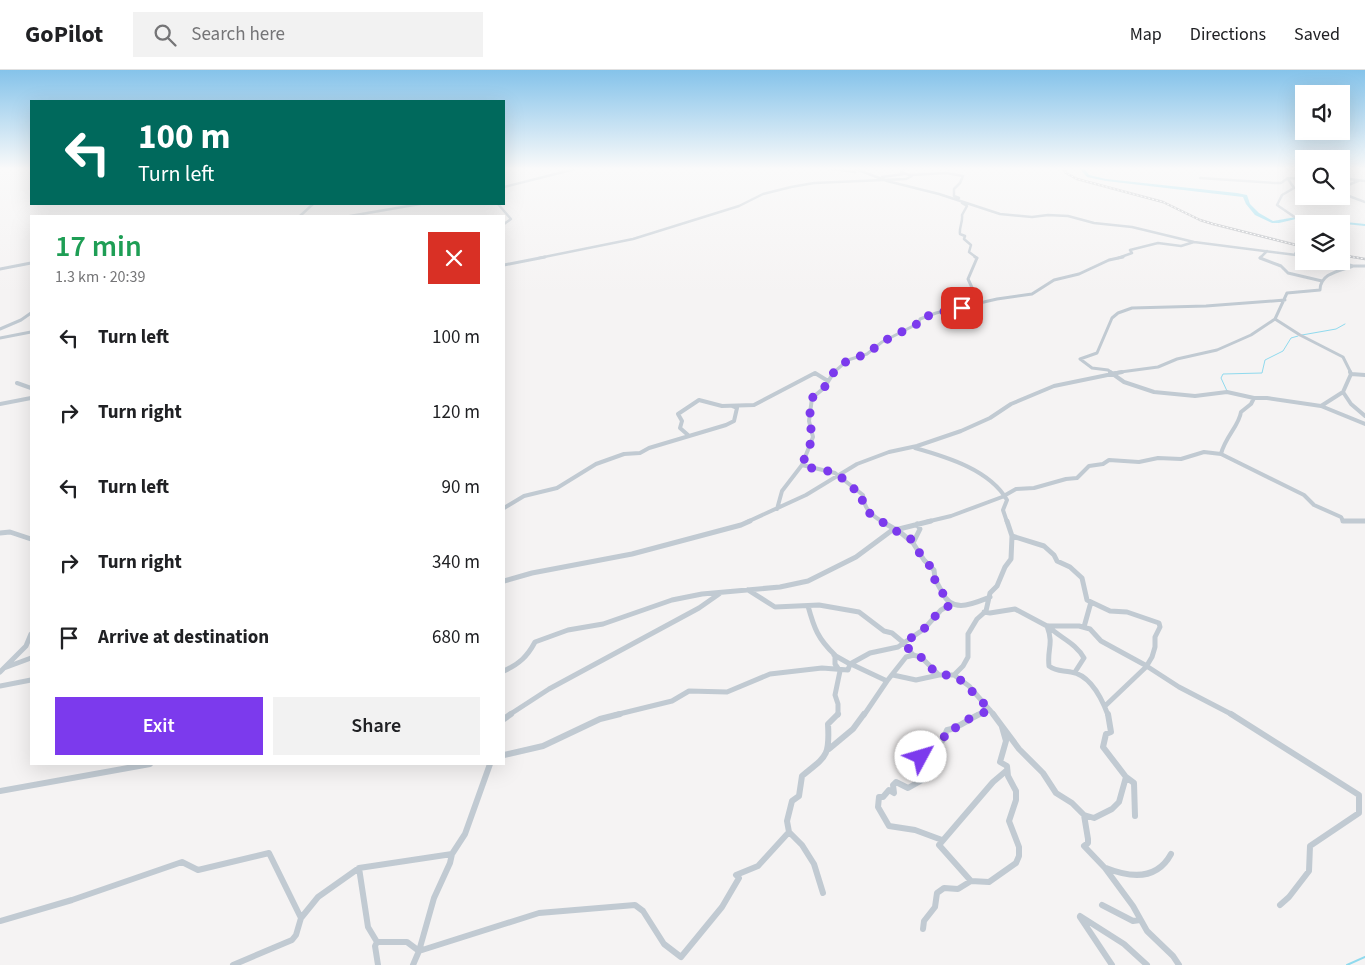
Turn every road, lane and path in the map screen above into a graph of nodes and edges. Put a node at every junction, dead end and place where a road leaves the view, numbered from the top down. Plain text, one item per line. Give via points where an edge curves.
1 (386, 210) edge
2 (503, 210) edge
3 (727, 210) edge
4 (965, 210) edge
5 (988, 210) edge
6 (1284, 210) edge
7 (356, 215) edge
8 (1295, 217) edge
9 (505, 223) edge
10 (1194, 242) junction
11 (1267, 251) junction
12 (1295, 254) edge
13 (30, 262) edge
14 (1350, 264) edge
15 (505, 265) edge
16 (1355, 265) junction
17 (1365, 266) edge
18 (0, 269) edge
19 (1322, 281) junction
20 (1285, 300) junction
21 (962, 308) junction
22 (30, 314) edge
23 (1276, 319) junction
24 (0, 329) edge
25 (30, 332) edge
26 (0, 338) edge
27 (1113, 373) junction
28 (1351, 374) junction
29 (1365, 375) edge
30 (828, 381) junction
31 (17, 384) dead end
32 (30, 388) edge
33 (1343, 392) junction
34 (30, 398) edge
35 (1254, 398) junction
36 (0, 404) edge
37 (732, 406) junction
38 (1321, 406) junction
39 (1365, 416) edge
40 (1365, 424) edge
41 (688, 435) junction
42 (911, 447) junction
43 (1221, 454) junction
44 (802, 465) junction
45 (838, 475) junction
46 (1006, 495) junction
47 (505, 507) edge
48 (777, 509) junction
49 (1365, 521) edge
50 (917, 524) junction
51 (894, 530) junction
52 (0, 533) edge
53 (1012, 536) junction
54 (30, 539) edge
55 (913, 543) junction
56 (505, 581) edge
57 (746, 589) junction
58 (723, 592) junction
59 (990, 597) junction
60 (1091, 602) junction
61 (950, 605) junction
62 (808, 606) junction
63 (984, 612) junction
64 (1047, 626) junction
65 (1084, 627) junction
66 (30, 636) edge
67 (904, 643) junction
68 (834, 655) junction
69 (915, 655) junction
70 (30, 658) edge
71 (852, 665) junction
72 (1145, 665) junction
73 (2, 670) edge
74 (505, 670) edge
75 (840, 671) junction
76 (1075, 672) junction
77 (893, 675) junction
78 (939, 675) junction
79 (954, 675) junction
80 (30, 680) edge
81 (884, 682) junction
82 (0, 686) edge
83 (1105, 706) junction
84 (990, 710) junction
85 (505, 719) edge
86 (1002, 726) junction
87 (828, 750) junction
88 (505, 755) edge
89 (144, 765) edge
90 (490, 765) edge
91 (1006, 771) junction
92 (1126, 777) junction
93 (0, 791) edge
94 (1084, 815) junction
95 (1136, 816) dead end
96 (789, 832) junction
97 (942, 840) junction
98 (452, 854) junction
99 (1172, 854) dead end
100 (359, 868) junction
101 (1105, 868) junction
102 (971, 882) junction
103 (823, 893) dead end
104 (1102, 905) dead end
105 (1280, 905) dead end
106 (301, 918) junction
107 (1140, 920) junction
108 (0, 922) edge
109 (923, 929) dead end
110 (377, 942) junction
111 (419, 951) junction
112 (233, 965) edge
113 (378, 965) edge
114 (413, 965) edge
115 (1112, 965) edge
116 (1148, 965) edge
117 (1179, 965) edge

1 - 7 street
2 - 9 street via 511,219
3 - 15 street via 633,239
4 - 21 street via 960,234 970,244 969,252 977,258 968,279 974,292 964,300
5 - 10 street via 1032,217 1068,216
6 - 8 street
10 - 11 street
10 - 21 street via 1181,246 1157,243 1130,250 1130,255 1053,280 1032,294 998,298
11 - 12 street
11 - 19 street via 1260,258 1282,266 1288,273
13 - 18 street
14 - 16 street
16 - 17 street
16 - 19 street via 1335,271
19 - 20 street via 1320,290 1289,292
20 - 23 street
20 - 27 street via 1141,307 1118,313 1112,318 1096,353 1080,360 1092,368
21 - 30 street via 920,319 919,323 882,342 867,354 848,360
22 - 24 street
23 - 27 street via 1250,335 1207,353 1158,367
23 - 28 street via 1343,357
25 - 26 street
27 - 35 street via 1124,382 1154,392 1195,396 1226,392
27 - 42 street via 1054,386 1011,404 966,429
28 - 29 street
28 - 33 street
30 - 37 street via 815,373 754,405
30 - 44 street via 812,398 809,421 813,437
31 - 32 street
33 - 38 street
33 - 39 street
34 - 36 street
35 - 38 street
35 - 43 street via 1241,412
37 - 41 street via 738,411 734,421
37 - 41 street via 699,400 678,414 682,421 680,428
38 - 40 street
41 - 47 street via 640,453 624,454 596,464 557,488 524,496
42 - 45 street via 869,458
42 - 46 street via 930,451 993,482
43 - 46 street via 1204,452 1180,459 1158,458 1139,462 1110,460 1089,466 1077,478 1016,489
43 - 49 street via 1304,495 1314,505 1342,517 1343,521
44 - 45 street
44 - 48 street via 782,491
45 - 48 street
45 - 51 street via 863,495 865,510
46 - 50 street via 951,516
46 - 53 street via 1003,510
48 - 56 street via 722,531
50 - 51 street
50 - 55 street via 920,529
51 - 55 street
51 - 57 street via 856,557 808,581
52 - 54 street via 10,532
53 - 59 street via 1011,559 1004,566 1001,580
53 - 60 street via 1041,544 1055,555 1057,561 1075,570 1082,578 1087,600
55 - 61 street via 934,570 935,582
57 - 58 street
57 - 62 street via 775,607
58 - 74 street via 672,600 603,624 568,630 535,642 529,654
58 - 85 street via 549,689
59 - 61 street via 958,606
59 - 63 street
60 - 65 street
60 - 72 street via 1110,611 1116,608 1159,623 1161,629 1155,637 1152,657
61 - 67 street
62 - 67 street via 859,612
62 - 68 street via 816,633
63 - 64 street via 990,614 1015,609
63 - 79 street via 968,634 971,650 966,664
64 - 65 street
64 - 76 street via 1063,639 1073,642 1081,652 1084,658
64 - 76 street via 1052,639 1049,666 1055,672
65 - 72 street via 1101,641
66 - 73 street via 26,646
67 - 69 street
67 - 71 street via 870,654
68 - 71 street
68 - 75 street
69 - 77 street via 906,658
69 - 78 street
70 - 73 street
71 - 75 street via 848,670
71 - 81 street via 873,673
72 - 83 street via 1139,678
72 - 105 street via 1240,719 1359,795 1359,814 1310,846 1308,870
75 - 87 street via 834,694 838,716 828,724
75 - 88 street via 822,668 770,674 727,692 689,691 672,701 600,719 543,746
76 - 83 street via 1089,683
77 - 78 street via 911,681
77 - 81 street
78 - 79 street
79 - 84 street via 969,686
80 - 82 street
81 - 87 street via 856,727 841,736
83 - 92 street via 1111,722 1103,747
84 - 86 street
84 - 97 street via 947,730 943,740 922,753 922,761 926,765 924,779 908,788 896,782 894,793 889,790 884,797 879,797 878,807 889,826 915,830
86 - 91 street via 1006,741 1000,762 1007,766
86 - 94 street via 1019,749 1043,772 1056,793
87 - 96 street via 826,756 802,776 799,796 792,801 788,812
89 - 93 street
90 - 98 street via 465,834
91 - 97 street
91 - 102 street via 1015,789 1016,803 1009,821 1019,856 1016,863 989,882
92 - 94 street via 1117,807 1094,818
92 - 95 street via 1135,785 1132,808
94 - 101 street via 1088,843 1084,846
96 - 103 street via 814,864
96 - 111 street via 758,866 736,875 739,878 722,907 681,957 664,944 643,911 635,905 539,913
97 - 102 street via 940,845
98 - 100 street
98 - 111 street via 434,898
99 - 101 street via 1161,869 1140,876 1118,874
100 - 106 street via 318,896
100 - 110 street via 368,926
101 - 107 street
102 - 109 street via 958,889 944,888 937,893
104 - 107 street via 1133,921
106 - 108 street via 269,853 198,870 182,862
106 - 112 street via 292,940
107 - 117 street
110 - 111 street via 406,942
110 - 113 street
111 - 114 street
115 - 116 street via 1080,916 1124,944

